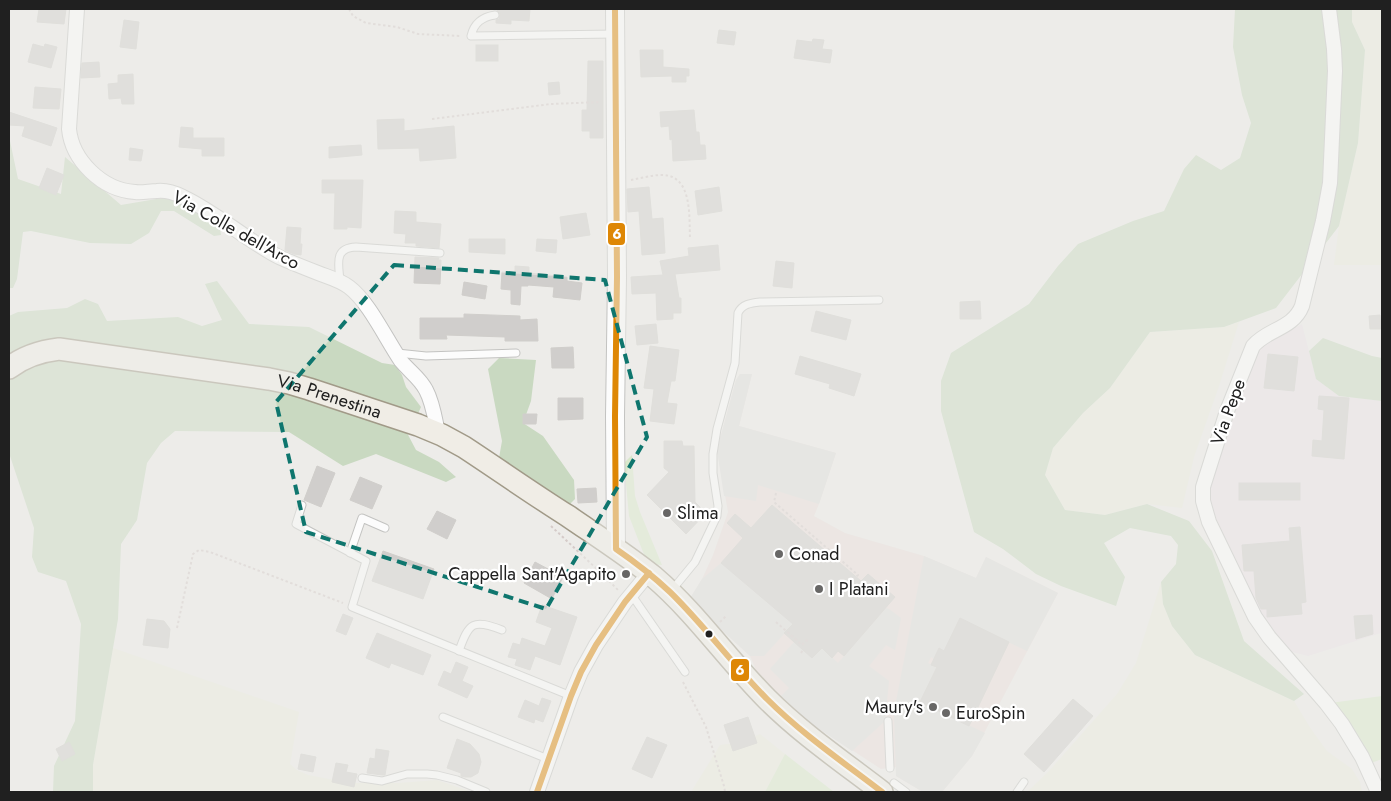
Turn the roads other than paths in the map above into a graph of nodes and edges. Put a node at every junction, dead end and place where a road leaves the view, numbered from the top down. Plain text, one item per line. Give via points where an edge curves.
1 (77, 9) edge
2 (616, 9) edge
3 (1329, 9) edge
4 (495, 15) dead end
5 (616, 34) junction
6 (440, 253) dead end
7 (340, 281) junction
8 (878, 300) dead end
9 (516, 353) dead end
10 (396, 354) junction
11 (9, 368) edge
12 (438, 433) junction
13 (302, 505) dead end
14 (385, 528) dead end
15 (616, 549) junction
16 (350, 553) junction
17 (649, 573) junction
18 (629, 597) junction
19 (676, 598) junction
20 (502, 630) dead end
21 (460, 651) junction
22 (685, 672) dead end
23 (571, 696) junction
24 (443, 718) dead end
25 (888, 721) dead end
26 (548, 759) junction
27 (890, 768) dead end
28 (362, 778) dead end
29 (1024, 782) dead end
30 (888, 787) edge
31 (486, 792) edge
32 (537, 792) edge
33 (906, 792) edge
34 (1017, 792) edge
35 (1378, 792) edge

1 - 7 street, Via Colle dell'Arco via 68,118 74,148 90,171 128,192 163,191 183,197 268,251
2 - 5 street
3 - 35 street, Via Pepe via 1335,71 1330,183 1302,306 1293,319 1253,346 1225,418 1202,496 1209,522 1255,617 1342,724
4 - 5 lane via 483,17 471,36
5 - 15 street
6 - 7 lane via 347,248 339,256
7 - 10 street, Via Colle dell'Arco via 354,291
8 - 19 lane via 766,301 742,307 738,313 734,370 713,454 717,516
9 - 10 lane
10 - 12 street, Via Colle dell'Arco via 426,390
11 - 12 main road, Via Prenestina via 34,355 59,349 269,379 309,389
12 - 15 main road, Via Prenestina
13 - 16 lane via 296,524
14 - 16 lane via 362,518
15 - 17 main road, Via Prenestina
16 - 21 lane via 366,561 352,607
17 - 18 street
17 - 19 main road, Via Prenestina
18 - 22 lane
18 - 23 street via 590,656
19 - 30 main road, Via Prenestina via 747,678 799,727
20 - 21 lane via 484,624 474,625 466,632
21 - 23 lane
23 - 26 street
24 - 26 lane
25 - 27 lane
26 - 32 street
28 - 31 lane via 382,781 402,775 427,774 446,777
29 - 34 lane
30 - 33 lane

